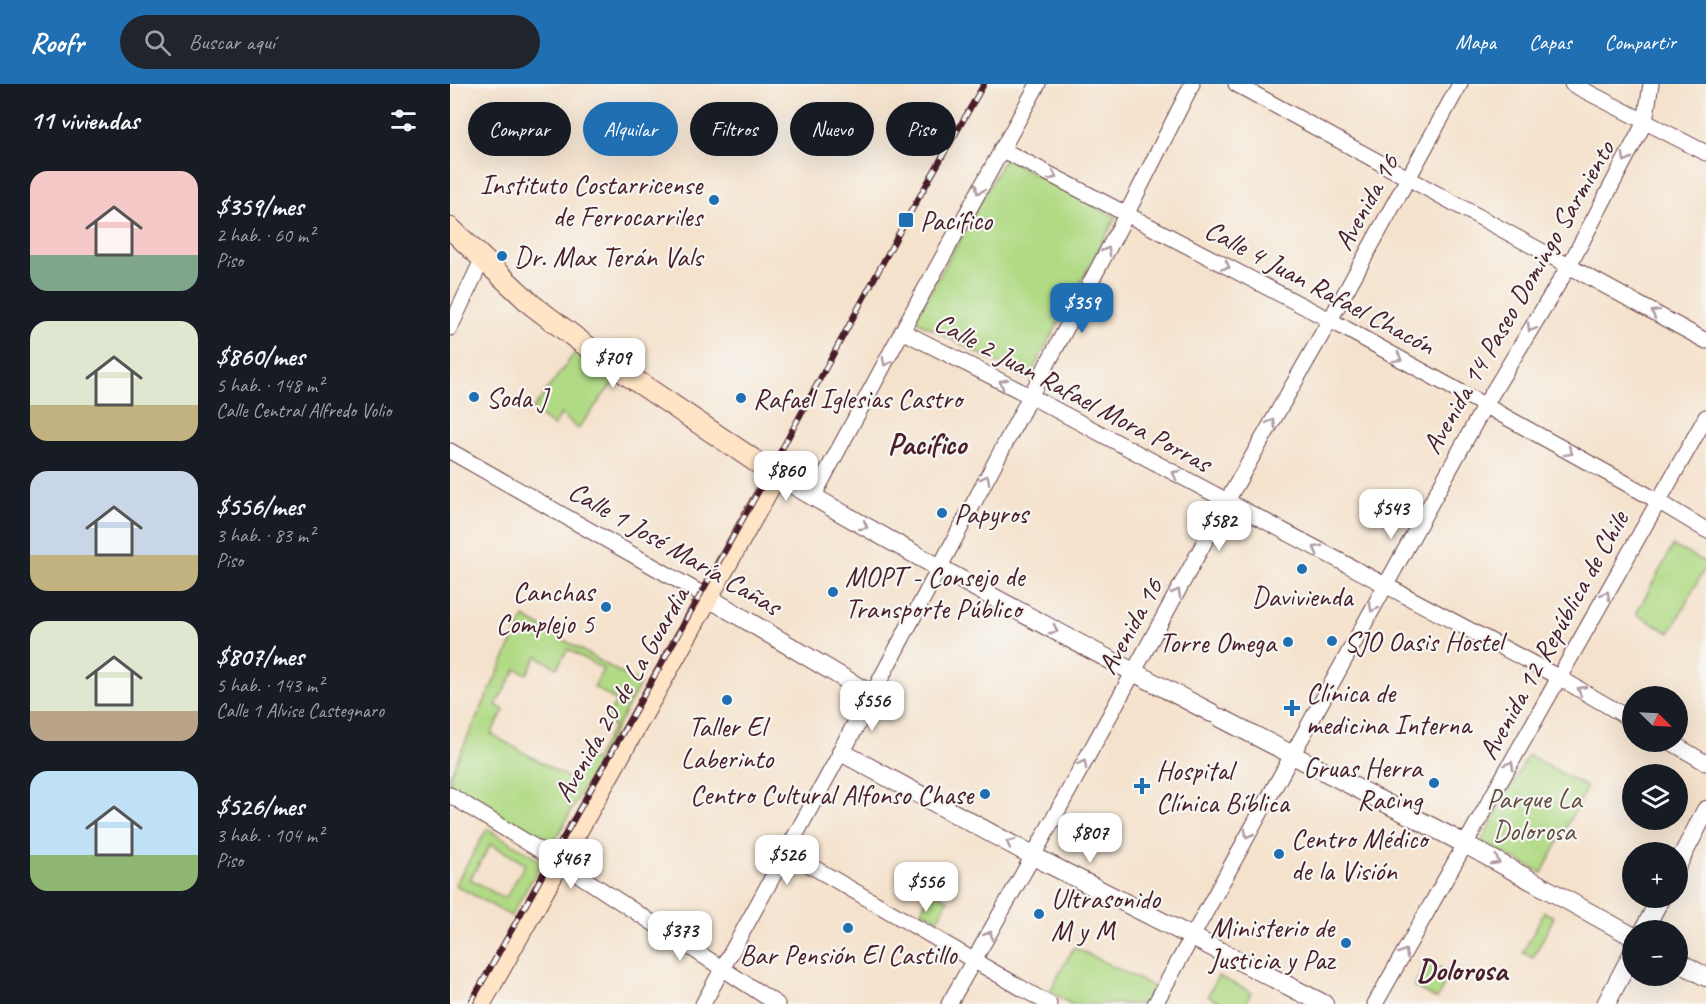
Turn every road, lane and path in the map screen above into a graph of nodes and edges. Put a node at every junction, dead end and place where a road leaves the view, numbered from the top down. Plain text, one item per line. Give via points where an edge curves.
1 (1038, 84) edge
2 (1192, 84) edge
3 (1236, 84) edge
4 (1460, 84) edge
5 (1572, 84) edge
6 (1651, 84) edge
7 (1646, 122) junction
8 (1001, 149) junction
9 (1706, 153) edge
10 (1408, 178) junction
11 (1127, 213) junction
12 (450, 228) edge
13 (482, 260) junction
14 (1569, 266) junction
15 (1330, 320) junction
16 (450, 328) edge
17 (902, 331) junction
18 (1706, 341) edge
19 (1030, 396) junction
20 (1485, 405) junction
21 (1706, 417) edge
22 (450, 451) edge
23 (776, 476) junction
24 (813, 497) junction
25 (1227, 501) junction
26 (1658, 501) junction
27 (1706, 530) edge
28 (939, 567) junction
29 (1385, 585) junction
30 (709, 598) junction
31 (1134, 673) junction
32 (1560, 678) junction
33 (872, 695) junction
34 (1622, 714) edge
35 (842, 752) junction
36 (1688, 752) edge
37 (1292, 754) junction
38 (1706, 763) edge
39 (450, 795) edge
40 (1706, 810) edge
41 (1465, 844) junction
42 (1688, 845) edge
43 (787, 852) junction
44 (1034, 856) junction
45 (559, 862) junction
46 (1622, 930) edge
47 (1192, 935) junction
48 (975, 960) junction
49 (1688, 967) edge
50 (722, 969) junction
51 (1622, 973) edge
52 (1706, 977) edge
53 (480, 1004) edge
54 (703, 1004) edge
55 (777, 1004) edge
56 (949, 1004) edge
57 (1048, 1004) edge
58 (1155, 1004) edge
59 (1324, 1004) edge
60 (1375, 1004) edge
61 (1606, 1004) edge

1 - 8 street
2 - 11 street
3 - 10 street
4 - 10 street, Avenida 16
5 - 7 street
6 - 7 street, Avenida 14 Paseo Domingo Sarmiento
7 - 9 street
7 -> 14 street, Avenida 14 Paseo Domingo Sarmiento
8 -> 11 street, Calle 4 Juan Rafael Chacón
8 -> 17 street
10 - 14 street
10 - 15 street, Avenida 16
11 -> 15 street, Calle 4 Juan Rafael Chacón
19 -> 11 street
12 - 13 main road
13 - 16 street
13 - 23 main road via 581,342
18 -> 14 street
14 -> 20 street, Avenida 14 Paseo Domingo Sarmiento
15 -> 20 street, Calle 4 Juan Rafael Chacón
25 -> 15 street, Avenida 16
19 -> 17 street, Calle 2 Juan Rafael Mora Porras
17 -> 24 street
25 -> 19 street, Calle 2 Juan Rafael Mora Porras
28 -> 19 street
20 -> 26 street, Calle 4 Juan Rafael Chacón
20 - 29 street, Avenida 14 Paseo Domingo Sarmiento
21 - 26 street, Avenida 12 República de Chile
22 - 30 street, Calle 1 José María Cañas
23 - 24 street
23 - 30 main road, Avenida 20 de La Guardia
24 -> 28 street
29 -> 25 street, Calle 2 Juan Rafael Mora Porras
31 -> 25 street, Avenida 16
26 - 27 street, Calle 4 Juan Rafael Chacón
32 -> 26 street, Avenida 12 República de Chile
28 -> 31 street
28 - 33 street
29 - 32 street, Calle 2 Juan Rafael Mora Porras
29 -> 37 street, Avenida 14 Paseo Domingo Sarmiento
30 - 33 street, Calle 1 José María Cañas
30 - 45 main road, Avenida 20 de La Guardia
31 - 37 street
44 -> 31 street, Avenida 16
34 -> 32 street, Calle 2 Juan Rafael Mora Porras
41 -> 32 street, Avenida 12 República de Chile
33 - 35 street
35 - 43 street
44 -> 35 street
36 - 38 street
37 - 41 street
37 -> 47 street, Avenida 14 Paseo Domingo Sarmiento
39 - 45 street
40 - 42 street
41 -> 46 street
60 -> 41 street, Avenida 12 República de Chile
43 - 48 street
43 - 50 street
44 - 47 street
48 -> 44 street, Avenida 16
45 - 50 street
45 - 53 main road, Avenida 20 de La Guardia
47 - 58 street, Avenida 14 Paseo Domingo Sarmiento
47 - 59 street
48 - 56 street, Avenida 16
48 - 57 street
49 - 52 street
50 - 54 street
50 - 55 street
51 - 61 street

